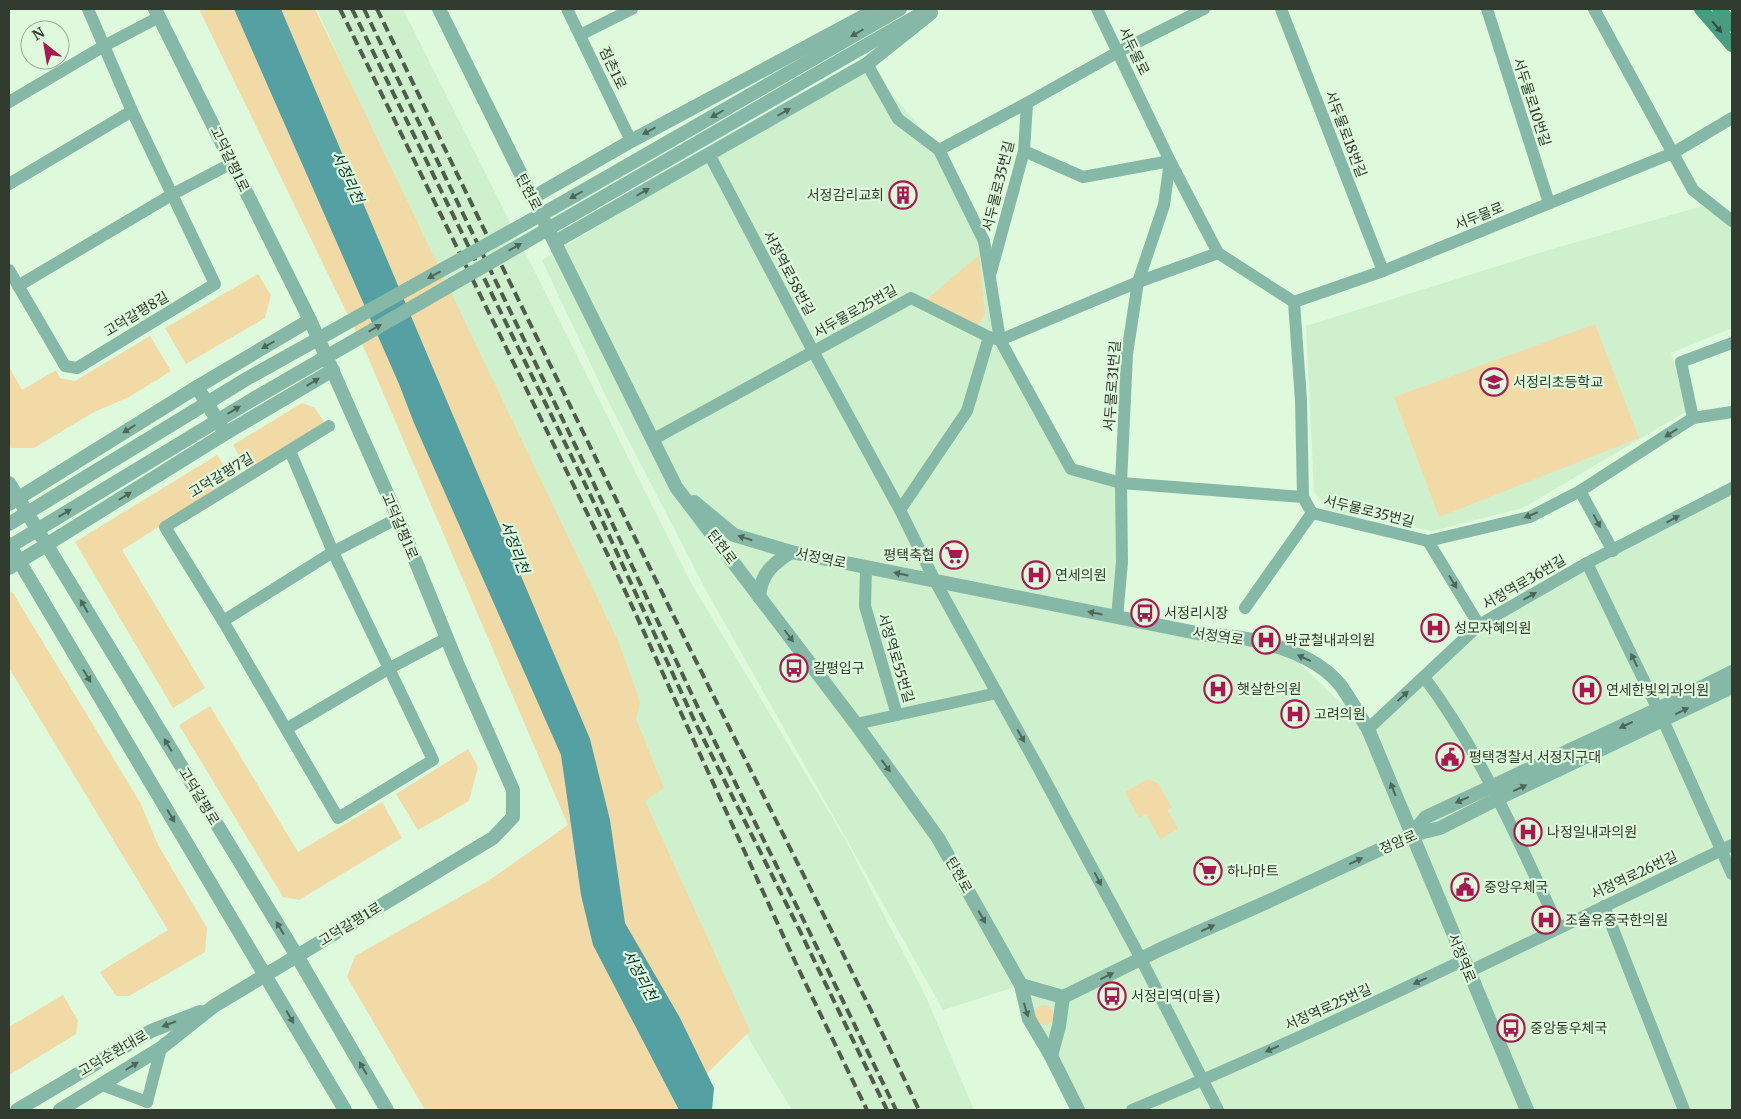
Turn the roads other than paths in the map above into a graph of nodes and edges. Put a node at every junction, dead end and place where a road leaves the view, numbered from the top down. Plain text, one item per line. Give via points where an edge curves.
1 (88, 9) edge
2 (439, 9) edge
3 (567, 9) edge
4 (632, 9) edge
5 (877, 9) edge
6 (900, 9) edge
7 (929, 9) edge
8 (936, 9) edge
9 (1097, 9) edge
10 (1204, 9) edge
11 (1281, 9) edge
12 (1487, 9) edge
13 (1594, 9) edge
14 (1701, 9) edge
15 (1719, 9) edge
16 (157, 13) edge
17 (1732, 25) edge
18 (580, 35) junction
19 (104, 46) junction
20 (1732, 46) edge
21 (1118, 52) junction
22 (867, 64) junction
23 (9, 102) edge
24 (1027, 103) junction
25 (132, 111) junction
26 (1732, 118) edge
27 (631, 141) junction
28 (939, 150) junction
29 (1024, 151) junction
30 (1673, 153) junction
31 (709, 154) junction
32 (1170, 161) junction
33 (232, 163) junction
34 (9, 184) edge
35 (173, 194) junction
36 (532, 198) junction
37 (1548, 204) junction
38 (1732, 221) edge
39 (555, 242) junction
40 (1218, 253) junction
41 (9, 270) edge
42 (1383, 271) junction
43 (990, 275) junction
44 (1138, 282) junction
45 (18, 286) junction
46 (1294, 302) junction
47 (310, 320) junction
48 (994, 339) junction
49 (1732, 343) edge
50 (813, 351) junction
51 (333, 370) junction
52 (197, 387) junction
53 (1732, 412) edge
54 (1693, 418) junction
55 (329, 426) dead end
56 (226, 434) junction
57 (652, 440) junction
58 (290, 451) junction
59 (9, 483) edge
60 (1121, 483) junction
61 (676, 487) junction
62 (1732, 488) edge
63 (1580, 491) junction
64 (1303, 498) junction
65 (14, 501) edge
66 (900, 510) junction
67 (1312, 512) junction
68 (398, 518) junction
69 (9, 524) edge
70 (1428, 541) junction
71 (47, 545) junction
72 (9, 546) edge
73 (1613, 551) junction
74 (334, 552) junction
75 (791, 552) junction
76 (1587, 563) junction
77 (14, 565) edge
78 (866, 567) junction
79 (935, 581) junction
80 (759, 597) junction
81 (1245, 608) dead end
82 (1117, 617) junction
83 (223, 621) junction
84 (1479, 625) junction
85 (447, 638) junction
86 (388, 669) junction
87 (1732, 672) edge
88 (1424, 677) junction
89 (1732, 687) edge
90 (997, 693) junction
91 (1661, 714) junction
92 (897, 715) junction
93 (856, 724) junction
94 (286, 729) junction
95 (1368, 729) junction
96 (1496, 792) junction
97 (1411, 835) junction
98 (1727, 847) edge
99 (1732, 874) edge
100 (1604, 906) junction
101 (1559, 928) junction
102 (296, 956) junction
103 (1141, 959) junction
104 (1466, 966) junction
105 (266, 974) junction
106 (1020, 985) junction
107 (1063, 997) junction
108 (214, 1006) junction
109 (1059, 1026) junction
110 (1037, 1033) junction
111 (161, 1048) junction
112 (1051, 1056) junction
113 (1204, 1080) junction
114 (102, 1085) junction
115 (149, 1106) edge
116 (17, 1110) edge
117 (60, 1110) edge
118 (345, 1110) edge
119 (387, 1110) edge
120 (1078, 1110) edge
121 (1132, 1110) edge
122 (1218, 1110) edge
123 (1527, 1110) edge
124 (1684, 1110) edge

1 - 19 street, 고덕갈평8길
2 - 36 street, 탄현로
3 - 18 street, 점촌1로
4 - 18 street
5 -> 27 street
6 -> 69 street, bridge via 248,378
72 -> 7 street, bridge via 272,388
8 - 22 street
9 - 21 street, 서두물로
10 - 21 street, 서두물로35번길
11 - 42 street, 서두물로18번길
12 - 37 street, 서두물로10번길
13 - 30 street
14 -> 20 main road
15 - 17 main road
16 - 19 street
16 - 33 street, 고덕갈평1로
18 - 27 street, 점촌1로
19 - 23 street
19 - 25 street, 고덕갈평8길
21 - 24 street, 서두물로35번길
21 - 32 street, 서두물로
22 - 28 street, 서두물로35번길 via 898,119
31 -> 22 street
24 - 28 street, 서두물로35번길
24 - 29 street, 서두물로35번길
25 - 34 street
25 - 35 street, 고덕갈평8길
26 - 30 street, 서두물로
27 - 36 street
28 - 43 street, 서두물로35번길 via 984,241
29 - 32 street via 1083,177
29 - 43 street, 서두물로35번길
30 - 37 street, 서두물로
30 - 38 street via 1693,190
39 -> 31 street
31 - 50 street, 서정역로58번길
32 - 40 street, 서두물로
32 - 44 street, 서두물로31번길 via 1164,205
33 - 35 street
33 - 47 street, 고덕갈평1로
35 - 45 street
35 - 45 street, 고덕갈평8길 via 215,284 77,368 65,366
36 - 39 street, 탄현로
37 - 42 street, 서두물로
39 - 57 street, 탄현로
40 - 44 street
40 - 46 street, 서두물로
41 - 45 street, 고덕갈평8길
42 - 46 street, 서두물로
43 - 48 street, 서두물로35번길
44 - 48 street
44 - 60 street, 서두물로31번길 via 1127,354
46 - 64 street
47 - 51 street, 고덕갈평1로
47 -> 52 street
48 - 50 street, 서두물로25번길 via 911,298
48 - 60 street, 서두물로35번길 via 1071,469
48 - 66 street via 967,411
49 - 54 street via 1680,362
50 - 57 street, 서두물로25번길
50 - 66 street, 서정역로58번길
56 -> 51 street
51 - 68 street, 고덕갈평1로
52 - 56 street
52 -> 65 street
53 - 54 street, 서두물로35번길
54 -> 63 street, 서두물로35번길
55 - 58 street
71 -> 56 street
57 - 61 street, 탄현로
58 - 74 street, 고덕갈평7길
58 - 83 street, 고덕갈평7길 via 165,526
59 - 65 street, 고덕갈평로
60 - 64 street, 서두물로35번길
60 - 82 street, 서두물로31번길 via 1122,562
75 -> 61 street, 서정역로 via 734,535
61 - 80 street, 탄현로
73 -> 62 street, 서정역로36번길
63 -> 70 street, 서두물로35번길 via 1530,517
63 -> 73 street
64 - 67 street, 서두물로35번길
65 - 71 street, 고덕갈평로
66 - 79 street, 서정역로58번길
67 - 70 street, 서두물로35번길
67 - 81 street
68 - 74 street
68 - 85 street, 고덕갈평1로
70 -> 84 street
71 - 77 street
102 -> 71 street, 고덕갈평로
72 - 77 street
73 - 76 street, 서정역로36번길
74 - 83 street
74 - 86 street, 고덕갈평7길
75 - 78 street, 서정역로
75 - 80 street via 774,564 764,577
84 -> 76 street, 서정역로36번길
91 -> 76 street, 서정역로36번길
77 -> 105 street
79 -> 78 street, 서정역로
78 - 92 street, 서정역로55번길 via 865,606
82 -> 79 street, 서정역로
79 - 90 street, 서정역로58번길
80 -> 93 street, 탄현로
95 -> 82 street, 서정역로 via 1340,685 1315,663 1282,648
83 - 94 street, 고덕갈평7길
84 - 88 street, 서정역로36번길
85 - 86 street
85 - 102 street, 고덕갈평1로 via 513,790 513,817 493,838
86 - 94 street
86 - 94 street, 고덕갈평7길 via 433,760 338,818
87 - 91 street
95 -> 88 street, 서정역로36번길
88 - 96 street
91 -> 89 street, 정암로
90 - 92 street, 서정역로55번길
90 -> 103 street, 서정역로58번길
91 - 96 street, 정암로
91 - 98 street
92 - 93 street
93 -> 106 street, 탄현로 via 938,838
97 -> 95 street, 서정역로
96 - 97 street, 정암로 via 1440,828
96 - 101 street
103 -> 97 street, 정암로
97 - 104 street, 서정역로
98 - 99 street
98 - 100 street, 서정역로26번길
100 - 101 street, 서정역로26번길
100 - 124 street
101 - 104 street, 서정역로26번길
102 - 105 street, 고덕순환대로
119 -> 102 street, 고덕갈평로
107 -> 103 street, 정암로
103 - 113 street
104 -> 113 street, 서정역로25번길
104 - 123 street, 서정역로
105 - 108 street, 고덕순환대로
105 -> 118 street
106 - 107 street
106 -> 110 street, 탄현로 via 1025,1007
107 - 109 street
108 - 111 street, 고덕순환대로
108 -> 116 street, 고덕순환대로 via 151,1031
109 - 110 street
109 - 112 street
110 - 112 street, 탄현로
114 -> 111 street, 고덕순환대로
111 - 115 street
112 - 120 street, 탄현로
113 - 121 street, 서정역로25번길
113 - 122 street
114 - 115 street
114 - 117 street, 고덕순환대로

